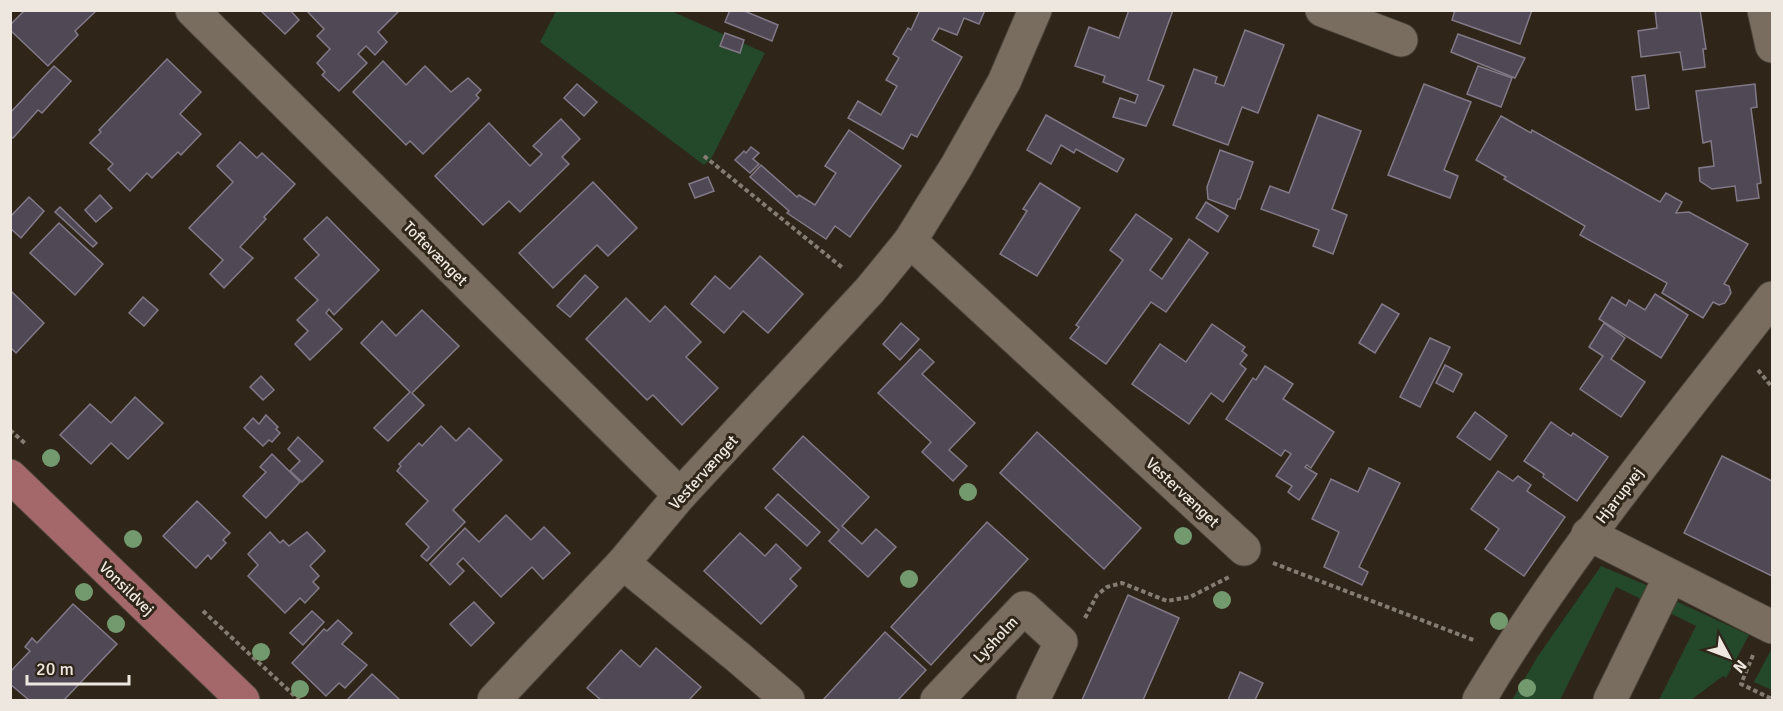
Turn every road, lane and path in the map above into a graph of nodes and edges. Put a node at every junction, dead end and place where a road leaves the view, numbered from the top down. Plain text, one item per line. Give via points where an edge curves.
1 (192, 10) edge
2 (1035, 10) edge
3 (1322, 10) edge
4 (1764, 10) edge
5 (1401, 40) dead end
6 (1773, 46) edge
7 (704, 156) dead end
8 (910, 241) junction
9 (870, 290) junction
10 (1773, 298) edge
11 (10, 476) edge
12 (680, 495) junction
13 (1588, 534) junction
14 (1244, 549) junction
15 (623, 563) junction
16 (1670, 577) junction
17 (1770, 626) edge
18 (1061, 642) junction
19 (1507, 653) junction
20 (1773, 699) edge
21 (243, 700) edge
22 (494, 700) edge
23 (788, 700) edge
24 (937, 700) edge
25 (1033, 700) edge
26 (1479, 700) edge
27 (1610, 700) edge

1 - 12 street, Toftevænget
2 - 8 street, Vestervænget via 1004,82
3 - 5 street
4 - 6 street
7 - 9 path
8 - 9 street, Vestervænget
8 - 14 street, Vestervænget
9 - 12 street, Vestervænget
10 - 13 street, Hjarupvej
11 - 21 main road, Vonsildvej
12 - 15 street, Vestervænget
13 - 16 street
13 - 19 street, Hjarupvej
14 - 18 path via 1228,578 1190,597 1167,601 1122,583 1107,587 1097,595 1082,623
14 - 19 path
15 - 22 street, Vestervænget
15 - 23 street
16 - 17 street
16 - 27 street
17 - 20 path via 1741,684
18 - 24 street, Lysholm via 1024,608
18 - 25 street
19 - 26 street, Hjarupvej

